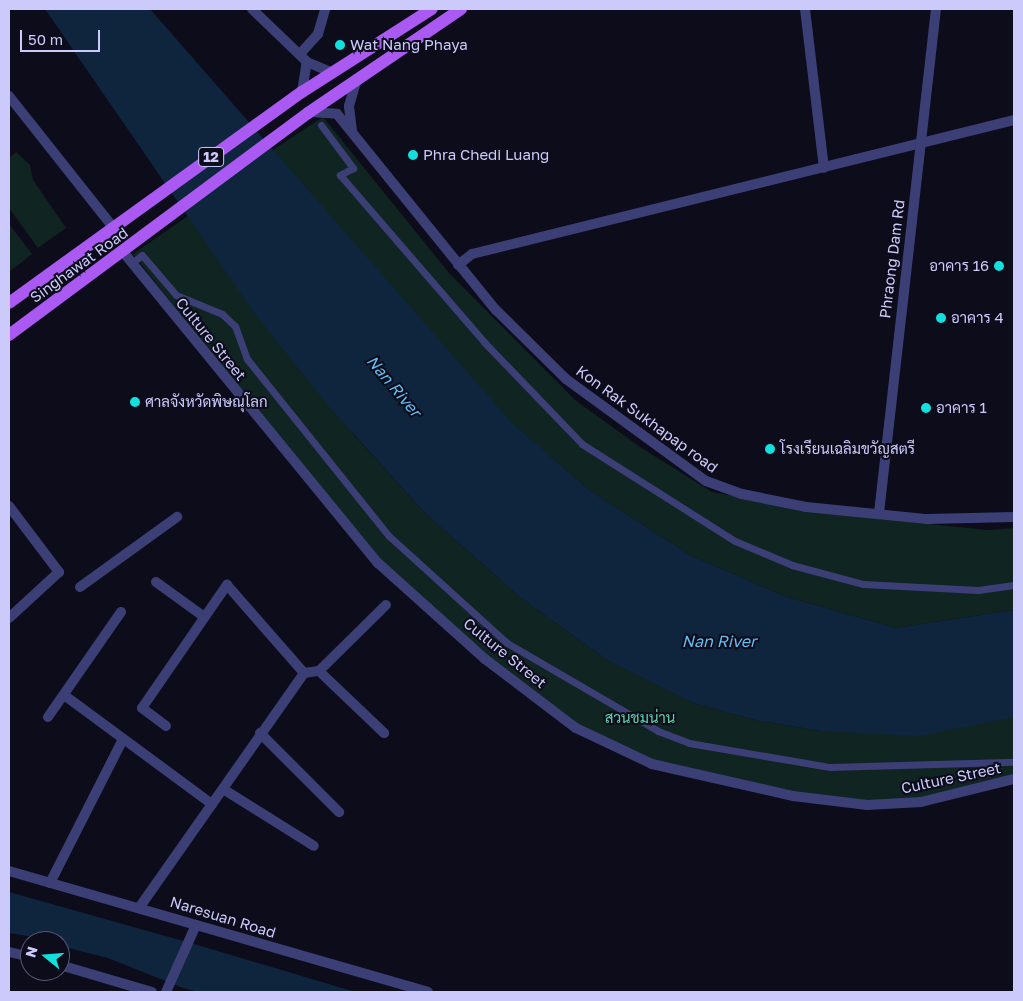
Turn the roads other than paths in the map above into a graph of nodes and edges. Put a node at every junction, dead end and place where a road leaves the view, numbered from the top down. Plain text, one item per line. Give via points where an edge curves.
1 (252, 9) edge
2 (325, 9) edge
3 (432, 9) edge
4 (461, 9) edge
5 (805, 9) edge
6 (936, 9) edge
7 (300, 54) junction
8 (307, 62) junction
9 (333, 72) junction
10 (356, 81) junction
11 (302, 92) junction
12 (9, 96) edge
13 (315, 110) junction
14 (1014, 120) edge
15 (321, 125) dead end
16 (352, 132) junction
17 (920, 144) junction
18 (824, 168) junction
19 (117, 224) junction
20 (128, 258) junction
21 (458, 265) junction
22 (9, 303) edge
23 (9, 335) edge
24 (9, 506) edge
25 (879, 513) junction
26 (177, 517) dead end
27 (1014, 517) edge
28 (156, 582) dead end
29 (1014, 585) edge
30 (80, 587) dead end
31 (386, 605) dead end
32 (121, 612) dead end
33 (204, 616) junction
34 (9, 618) edge
35 (319, 671) junction
36 (304, 673) junction
37 (64, 695) junction
38 (48, 717) dead end
39 (166, 726) dead end
40 (260, 732) junction
41 (384, 733) dead end
42 (123, 738) junction
43 (1014, 762) edge
44 (1014, 779) edge
45 (223, 789) junction
46 (212, 804) junction
47 (339, 812) dead end
48 (314, 846) dead end
49 (9, 871) edge
50 (50, 883) junction
51 (139, 908) junction
52 (196, 924) junction
53 (70, 968) edge
54 (167, 990) edge
55 (152, 992) edge
56 (428, 992) edge

1 - 7 street
2 - 7 street via 318,34
3 - 9 main road, 12
4 - 10 main road, 12
5 - 18 street
6 - 17 street, Phraong Dam Rd
7 - 8 street
8 - 9 street
8 - 11 street
9 - 11 main road, 12
10 - 13 main road, 12
10 - 16 street via 349,106
11 - 19 main road, 12
12 - 19 street
13 - 16 street, Kon Rak Sukhapap road via 337,114
13 - 20 main road, Singhawat Road / 12 via 143,238
14 - 17 street
15 - 29 street via 352,168 340,175 484,342 582,444 735,541 792,565 863,584 978,590
16 - 21 street, Kon Rak Sukhapap road
17 - 18 street
17 - 25 street, Phraong Dam Rd
18 - 21 street via 472,254
19 - 22 main road, Singhawat Road / 12
20 - 23 main road, Singhawat Road / 12
20 - 43 street via 142,255 176,296 222,314 235,326 247,359 389,536 507,643 658,732 689,743 830,767
20 - 44 street, Culture Street via 178,324 378,563 485,659 576,728 652,764 793,796 867,806 922,802
21 - 25 street, Kon Rak Sukhapap road via 566,379 706,481 734,492 806,507
24 - 34 street via 59,572
25 - 27 street, Kon Rak Sukhapap road via 927,519
26 - 30 street
28 - 33 street
31 - 35 street
32 - 37 street
33 - 36 street via 227,585
33 - 39 street via 142,708
35 - 36 street
35 - 41 street
36 - 40 street
37 - 38 street
37 - 42 street
40 - 45 street
40 - 47 street
42 - 46 street
42 - 50 street
45 - 46 street
45 - 48 street
46 - 51 street
49 - 50 street, Naresuan Road
50 - 51 street, Naresuan Road
51 - 52 street, Naresuan Road
52 - 54 street
52 - 56 street, Naresuan Road
53 - 55 street

